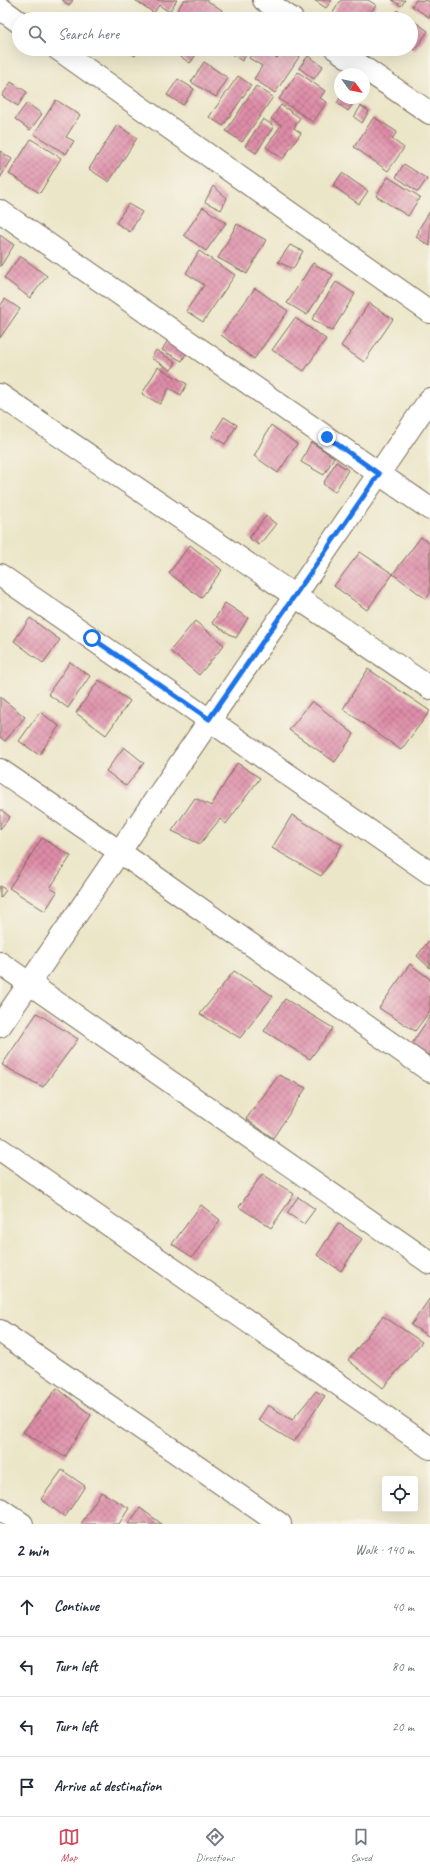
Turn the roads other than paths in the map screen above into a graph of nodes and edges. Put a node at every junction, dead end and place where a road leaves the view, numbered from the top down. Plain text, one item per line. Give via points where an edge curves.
1 (264, 0) edge
2 (0, 8) edge
3 (282, 12) edge
4 (12, 17) edge
5 (68, 56) edge
6 (346, 56) edge
7 (430, 114) edge
8 (0, 211) edge
9 (430, 312) edge
10 (0, 395) edge
11 (430, 399) edge
12 (379, 474) junction
13 (430, 509) edge
14 (0, 574) edge
15 (295, 596) junction
16 (430, 688) edge
17 (209, 719) junction
18 (0, 770) edge
19 (120, 852) junction
20 (430, 873) edge
21 (0, 963) edge
22 (29, 983) junction
23 (0, 1026) edge
24 (430, 1071) edge
25 (0, 1149) edge
26 (430, 1263) edge
27 (0, 1331) edge
28 (430, 1448) edge
29 (0, 1509) edge
30 (22, 1524) edge
31 (280, 1524) edge

1 - 3 street
2 - 4 street
5 - 9 street
6 - 7 street
8 - 12 street
10 - 15 street
11 - 12 street
12 - 13 street
12 - 15 street
14 - 17 street
15 - 16 street
15 - 17 street
17 - 19 street
17 - 20 street
18 - 19 street
19 - 22 street
19 - 24 street
21 - 22 street
22 - 23 street
22 - 26 street
25 - 28 street
27 - 31 street
29 - 30 street

